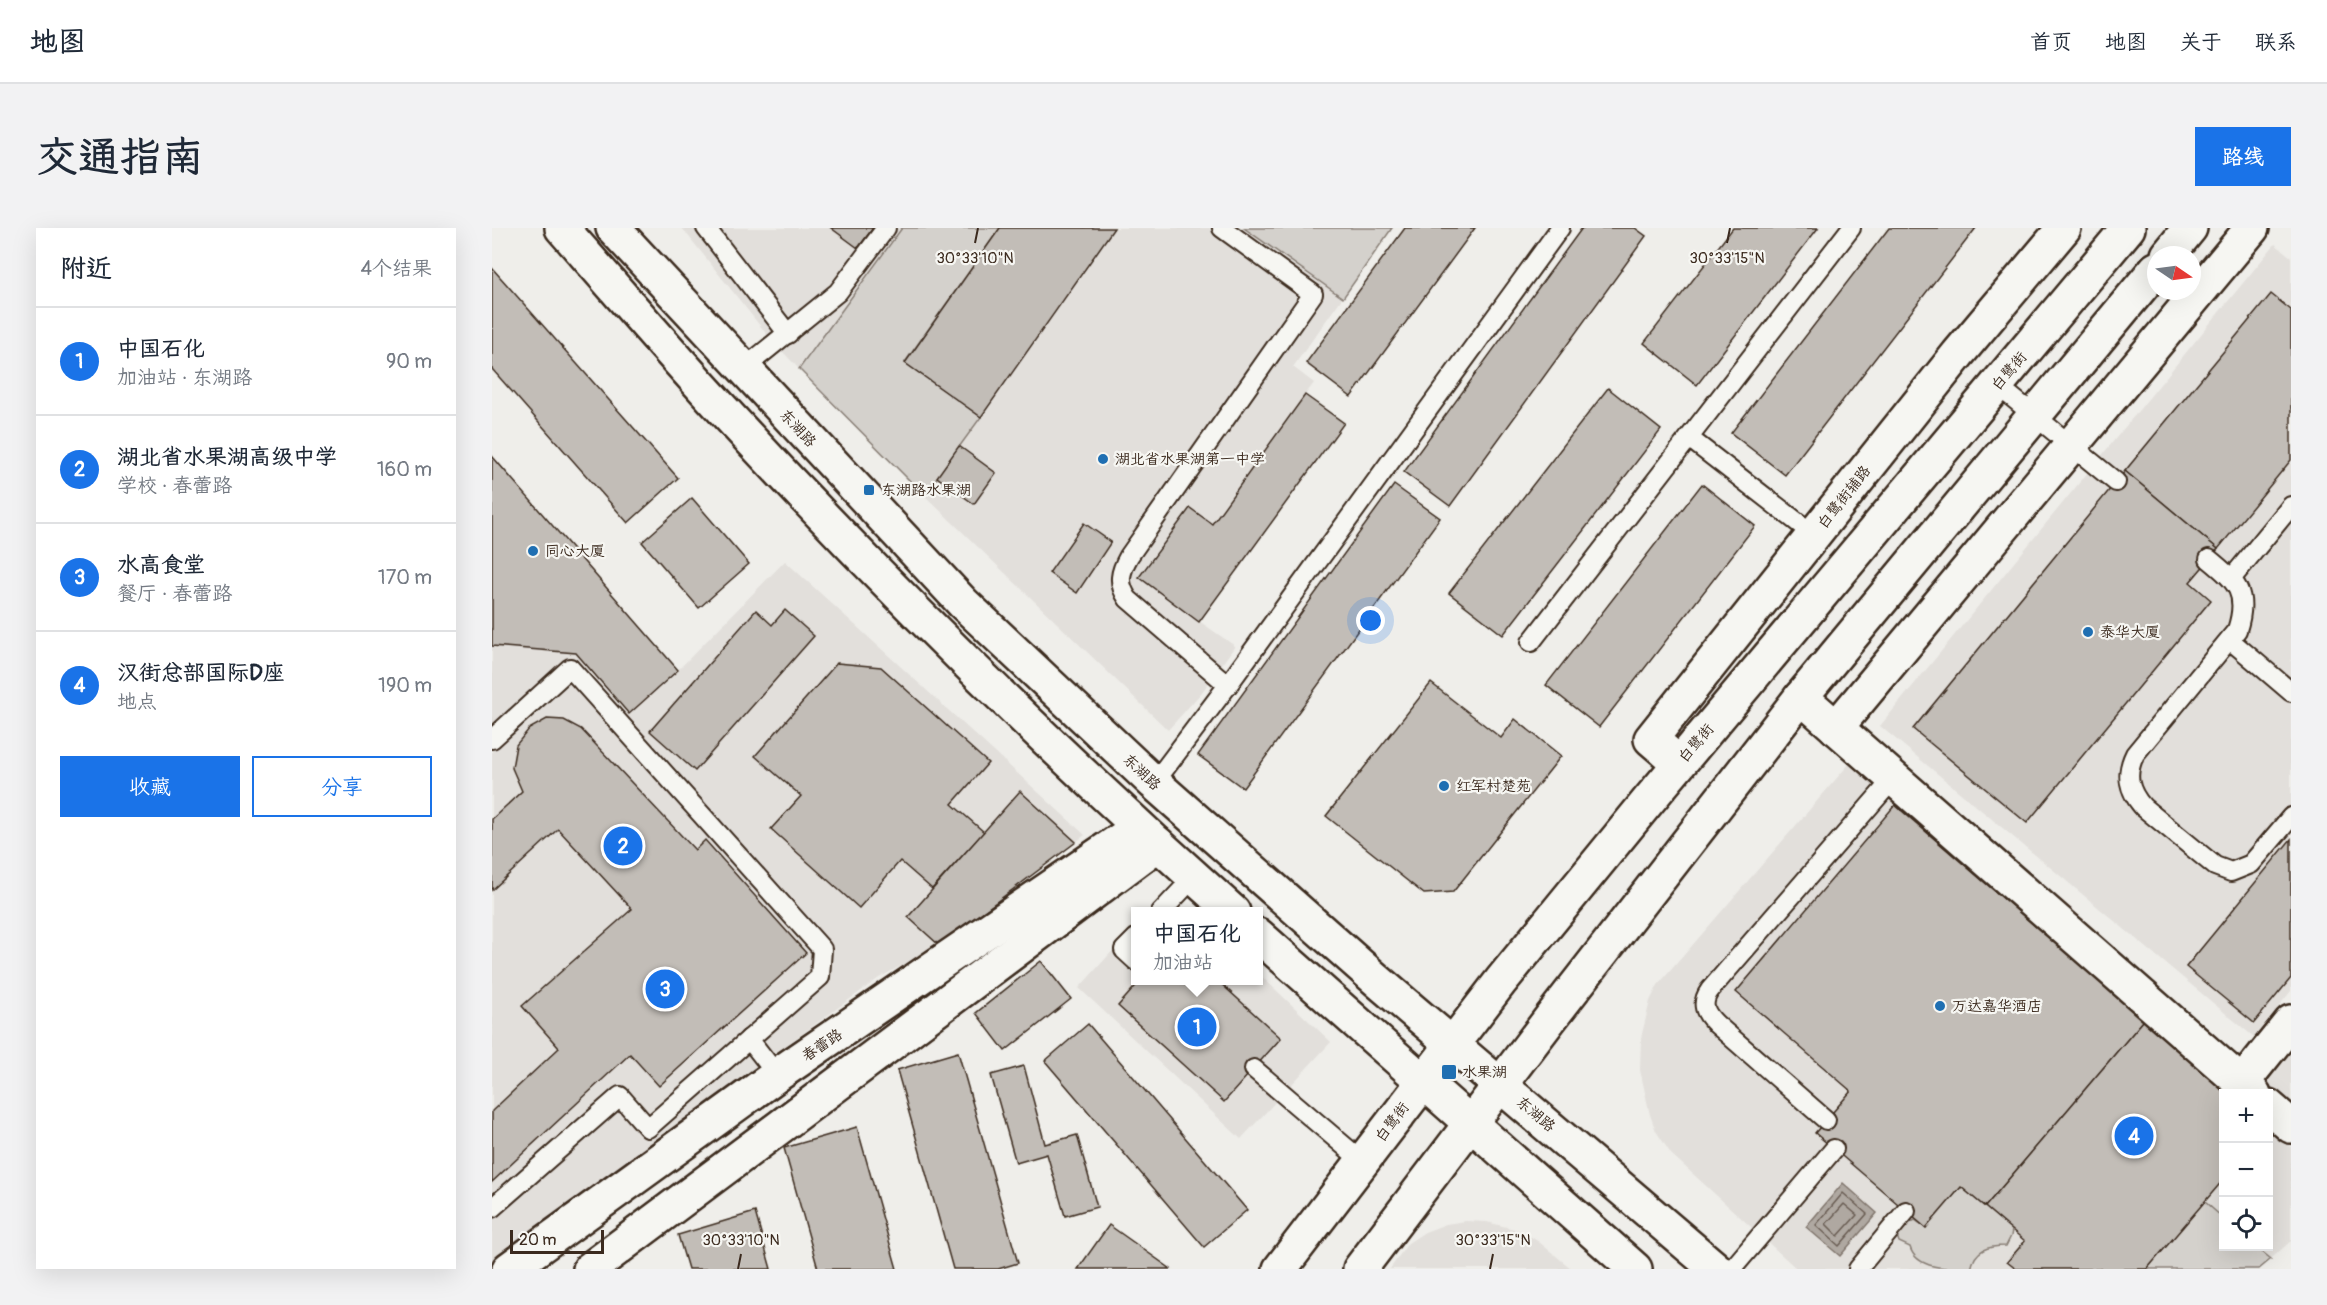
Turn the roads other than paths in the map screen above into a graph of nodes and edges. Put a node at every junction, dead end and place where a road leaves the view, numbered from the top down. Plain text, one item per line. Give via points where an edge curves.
1 (562, 228) edge
2 (613, 228) edge
3 (706, 228) edge
4 (886, 228) edge
5 (1222, 228) edge
6 (1560, 228) edge
7 (1851, 228) edge
8 (2064, 228) edge
9 (2128, 228) edge
10 (2190, 228) edge
11 (2252, 228) edge
12 (2175, 246) edge
13 (2147, 280) edge
14 (788, 334) junction
15 (743, 369) junction
16 (1997, 385) junction
17 (2034, 416) junction
18 (1689, 438) junction
19 (2071, 446) junction
20 (2116, 482) dead end
21 (2291, 506) edge
22 (1814, 535) junction
23 (2209, 559) dead end
24 (2232, 578) junction
25 (2230, 640) junction
26 (1531, 642) dead end
27 (1228, 685) junction
28 (2291, 692) edge
29 (1801, 698) junction
30 (1836, 728) junction
31 (492, 739) edge
32 (1679, 763) junction
33 (1893, 779) junction
34 (1154, 783) junction
35 (2291, 817) edge
36 (1149, 836) junction
37 (1194, 877) junction
38 (1166, 907) edge
39 (1227, 907) edge
40 (1263, 939) edge
41 (1131, 943) edge
42 (1131, 956) edge
43 (2291, 1022) edge
44 (750, 1039) junction
45 (1452, 1044) junction
46 (1254, 1069) dead end
47 (777, 1075) junction
48 (1423, 1082) junction
49 (1500, 1084) junction
50 (2248, 1088) edge
51 (2273, 1110) edge
52 (1826, 1120) dead end
53 (1471, 1122) junction
54 (2291, 1126) edge
55 (1834, 1149) dead end
56 (1362, 1161) junction
57 (492, 1208) edge
58 (1906, 1211) dead end
59 (509, 1269) edge
60 (590, 1269) edge
61 (1280, 1269) edge
62 (1360, 1269) edge
63 (1635, 1269) edge
64 (1716, 1269) edge
65 (1732, 1269) edge
66 (1858, 1269) edge

1 - 36 main road via 725,412 880,575
2 - 15 main road, 东湖路
3 - 14 lane
4 - 14 lane via 838,292
5 - 27 lane via 1313,294 1129,556 1120,575 1128,599
6 - 27 lane
7 - 18 lane
8 - 22 main road, 白鹭街辅路
9 - 16 main road, 白鹭街
10 - 12 main road
11 - 19 main road
13 - 17 main road
14 - 15 lane
15 - 34 main road, 东湖路 via 963,603
16 - 17 lane
16 - 32 main road, 白鹭街
17 - 19 lane
17 - 29 main road
18 - 22 lane
18 - 26 lane
19 - 20 lane
19 - 30 main road
21 - 24 lane
22 - 32 main road, 白鹭街辅路 via 1651,739
23 - 24 lane
24 - 25 lane via 2241,597 2241,609
25 - 28 lane
25 - 35 lane via 2135,753 2129,765 2129,784 2143,807 2215,866 2231,872 2251,864
27 - 34 lane
29 - 30 main road
29 - 49 main road
30 - 33 main road
31 - 44 lane via 570,668 822,949 820,977
32 - 45 main road, 白鹭街
33 - 50 main road
33 - 52 lane via 1710,990 1704,1004 1716,1024
34 - 45 main road, 东湖路
36 - 37 main road
36 - 47 main road, 春蕾路
36 - 60 main road
37 - 38 lane
37 - 39 main road
40 - 48 main road
41 - 42 lane via 1124,950
43 - 50 main road
44 - 47 lane
44 - 57 lane via 648,1128 620,1096
45 - 48 main road, 白鹭街
45 - 49 main road, 东湖路
46 - 56 lane
47 - 59 main road, 春蕾路
48 - 53 main road
48 - 56 main road, 白鹭街
49 - 53 main road
49 - 64 main road, 东湖路
51 - 54 main road
53 - 62 main road
53 - 63 main road
55 - 65 lane
56 - 61 main road, 白鹭街
58 - 66 lane

